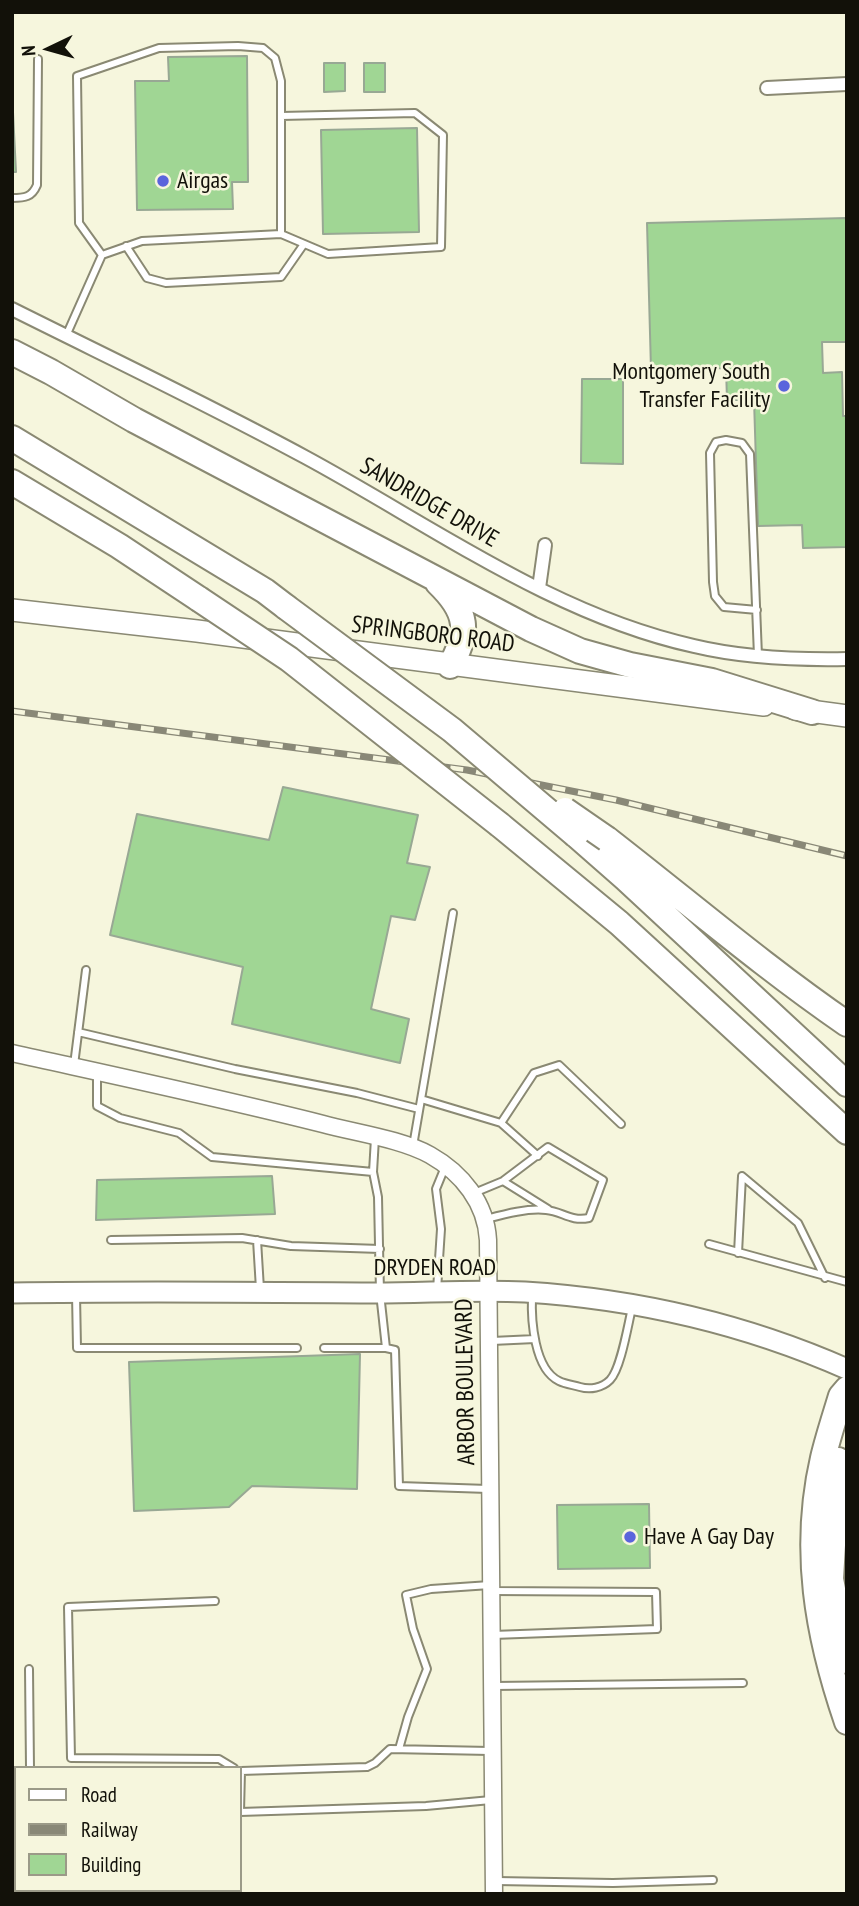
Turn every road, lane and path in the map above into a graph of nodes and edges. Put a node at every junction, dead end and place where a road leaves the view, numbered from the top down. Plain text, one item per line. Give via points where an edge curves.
1 (38, 59) dead end
2 (847, 84) edge
3 (768, 88) dead end
4 (281, 116) junction
5 (12, 198) edge
6 (281, 234) junction
7 (304, 244) junction
8 (126, 246) junction
9 (102, 255) junction
10 (12, 309) edge
11 (66, 336) junction
12 (12, 352) edge
13 (12, 438) edge
14 (12, 482) edge
15 (545, 545) dead end
16 (424, 572) junction
17 (539, 588) junction
18 (12, 610) edge
19 (757, 610) junction
20 (758, 656) junction
21 (847, 659) edge
22 (450, 666) junction
23 (812, 712) junction
24 (847, 716) edge
25 (452, 730) junction
26 (453, 913) dead end
27 (86, 970) dead end
28 (847, 1024) edge
29 (78, 1032) junction
30 (12, 1053) edge
31 (74, 1067) junction
32 (97, 1072) junction
33 (847, 1084) edge
34 (421, 1099) junction
35 (419, 1109) junction
36 (500, 1123) junction
37 (621, 1124) dead end
38 (847, 1132) edge
39 (375, 1138) junction
40 (412, 1148) junction
41 (538, 1156) junction
42 (445, 1165) junction
43 (373, 1172) junction
44 (503, 1181) junction
45 (472, 1194) junction
46 (548, 1209) junction
47 (485, 1220) junction
48 (111, 1240) dead end
49 (257, 1240) junction
50 (709, 1244) dead end
51 (380, 1249) junction
52 (738, 1252) junction
53 (825, 1278) junction
54 (847, 1282) edge
55 (260, 1291) junction
56 (76, 1292) junction
57 (487, 1292) junction
58 (12, 1293) edge
59 (380, 1293) junction
60 (437, 1293) junction
61 (532, 1293) junction
62 (632, 1306) junction
63 (535, 1339) junction
64 (488, 1341) junction
65 (297, 1348) dead end
66 (324, 1348) dead end
67 (386, 1348) junction
68 (847, 1369) edge
69 (847, 1389) edge
70 (847, 1429) edge
71 (490, 1489) junction
72 (847, 1500) edge
73 (832, 1540) junction
74 (491, 1588) junction
75 (215, 1601) dead end
76 (491, 1635) junction
77 (847, 1661) edge
78 (29, 1669) dead end
79 (743, 1683) dead end
80 (492, 1686) junction
81 (847, 1722) edge
82 (399, 1749) junction
83 (492, 1751) junction
84 (30, 1766) edge
85 (231, 1766) edge
86 (242, 1771) edge
87 (493, 1800) junction
88 (242, 1812) edge
89 (713, 1880) dead end
90 (494, 1887) edge

1 - 5 lane via 37,185 26,197
2 - 3 street
4 - 6 lane
4 - 7 lane via 415,113 443,135 442,247 328,254
4 - 9 lane via 281,81 275,58 263,48 159,48 77,76 79,223
6 - 7 lane
6 - 8 lane via 142,240
7 - 8 lane via 281,277 166,283 147,278
8 - 9 lane
9 - 11 lane
10 - 11 street, SANDRIDGE DRIVE
11 - 17 street, SANDRIDGE DRIVE via 305,457
12 - 16 highway
13 - 25 highway, bridge via 253,584
14 - 38 highway, bridge via 119,546 289,659 619,923
15 - 17 street
16 - 22 highway via 450,595 462,617 461,646
16 - 23 highway via 580,651 712,681
17 - 20 street, SANDRIDGE DRIVE via 656,636
18 - 22 main road, SPRINGBORO ROAD
19 - 19 lane via 750,454 742,443 716,442 710,453 715,596 724,607
19 - 20 lane
20 - 21 street, SANDRIDGE DRIVE
22 - 23 main road, SPRINGBORO ROAD
23 - 24 main road, SPRINGBORO ROAD
25 - 28 highway, bridge via 607,839
25 - 33 highway, bridge via 635,887
26 - 34 lane
27 - 29 lane
29 - 31 lane
29 - 35 lane
30 - 31 street, ARBOR BOULEVARD
31 - 32 street, ARBOR BOULEVARD
32 - 39 street, ARBOR BOULEVARD
32 - 43 lane via 97,1106 120,1118 179,1133 212,1157
34 - 35 lane
34 - 36 lane
35 - 40 lane
36 - 37 lane via 534,1073 559,1065
36 - 41 lane
39 - 40 street, ARBOR BOULEVARD
39 - 43 lane
40 - 42 street, ARBOR BOULEVARD
41 - 44 lane
41 - 46 lane via 548,1147 603,1180 589,1218 568,1218
42 - 45 street, ARBOR BOULEVARD
42 - 60 lane via 436,1189 441,1229
43 - 51 lane
44 - 45 lane
44 - 46 lane
45 - 47 street, ARBOR BOULEVARD
46 - 47 lane
47 - 57 street, ARBOR BOULEVARD
48 - 49 lane
49 - 51 lane via 291,1246
49 - 55 lane
50 - 52 lane
51 - 59 lane
52 - 53 lane
52 - 53 lane via 742,1176 799,1223
53 - 54 lane
55 - 56 main road, DRYDEN ROAD
55 - 59 main road, DRYDEN ROAD
56 - 58 main road, DRYDEN ROAD
56 - 65 lane via 77,1348
57 - 60 main road, DRYDEN ROAD
57 - 61 main road, DRYDEN ROAD
57 - 64 street, ARBOR BOULEVARD
59 - 60 main road, DRYDEN ROAD
59 - 67 lane
61 - 62 main road, DRYDEN ROAD
61 - 63 lane
62 - 63 lane via 612,1378 600,1387 587,1389 557,1380 546,1370
62 - 68 main road, DRYDEN ROAD via 739,1329
63 - 64 lane
64 - 71 street, ARBOR BOULEVARD
66 - 67 lane
67 - 71 lane via 395,1350 399,1486
69 - 81 highway via 823,1458 813,1552 822,1642
70 - 73 highway via 836,1466
71 - 74 street, ARBOR BOULEVARD
72 - 73 highway
73 - 77 highway via 831,1579
74 - 76 street, ARBOR BOULEVARD
74 - 76 lane via 656,1592 657,1629
74 - 82 lane via 431,1589 406,1595 427,1669
75 - 85 lane via 68,1607 71,1758 219,1759
76 - 80 street, ARBOR BOULEVARD
78 - 84 lane
79 - 80 lane
80 - 83 street, ARBOR BOULEVARD
82 - 83 lane
82 - 86 lane via 390,1749 367,1767
83 - 87 street, ARBOR BOULEVARD
87 - 88 lane
87 - 90 street, ARBOR BOULEVARD
89 - 90 lane

